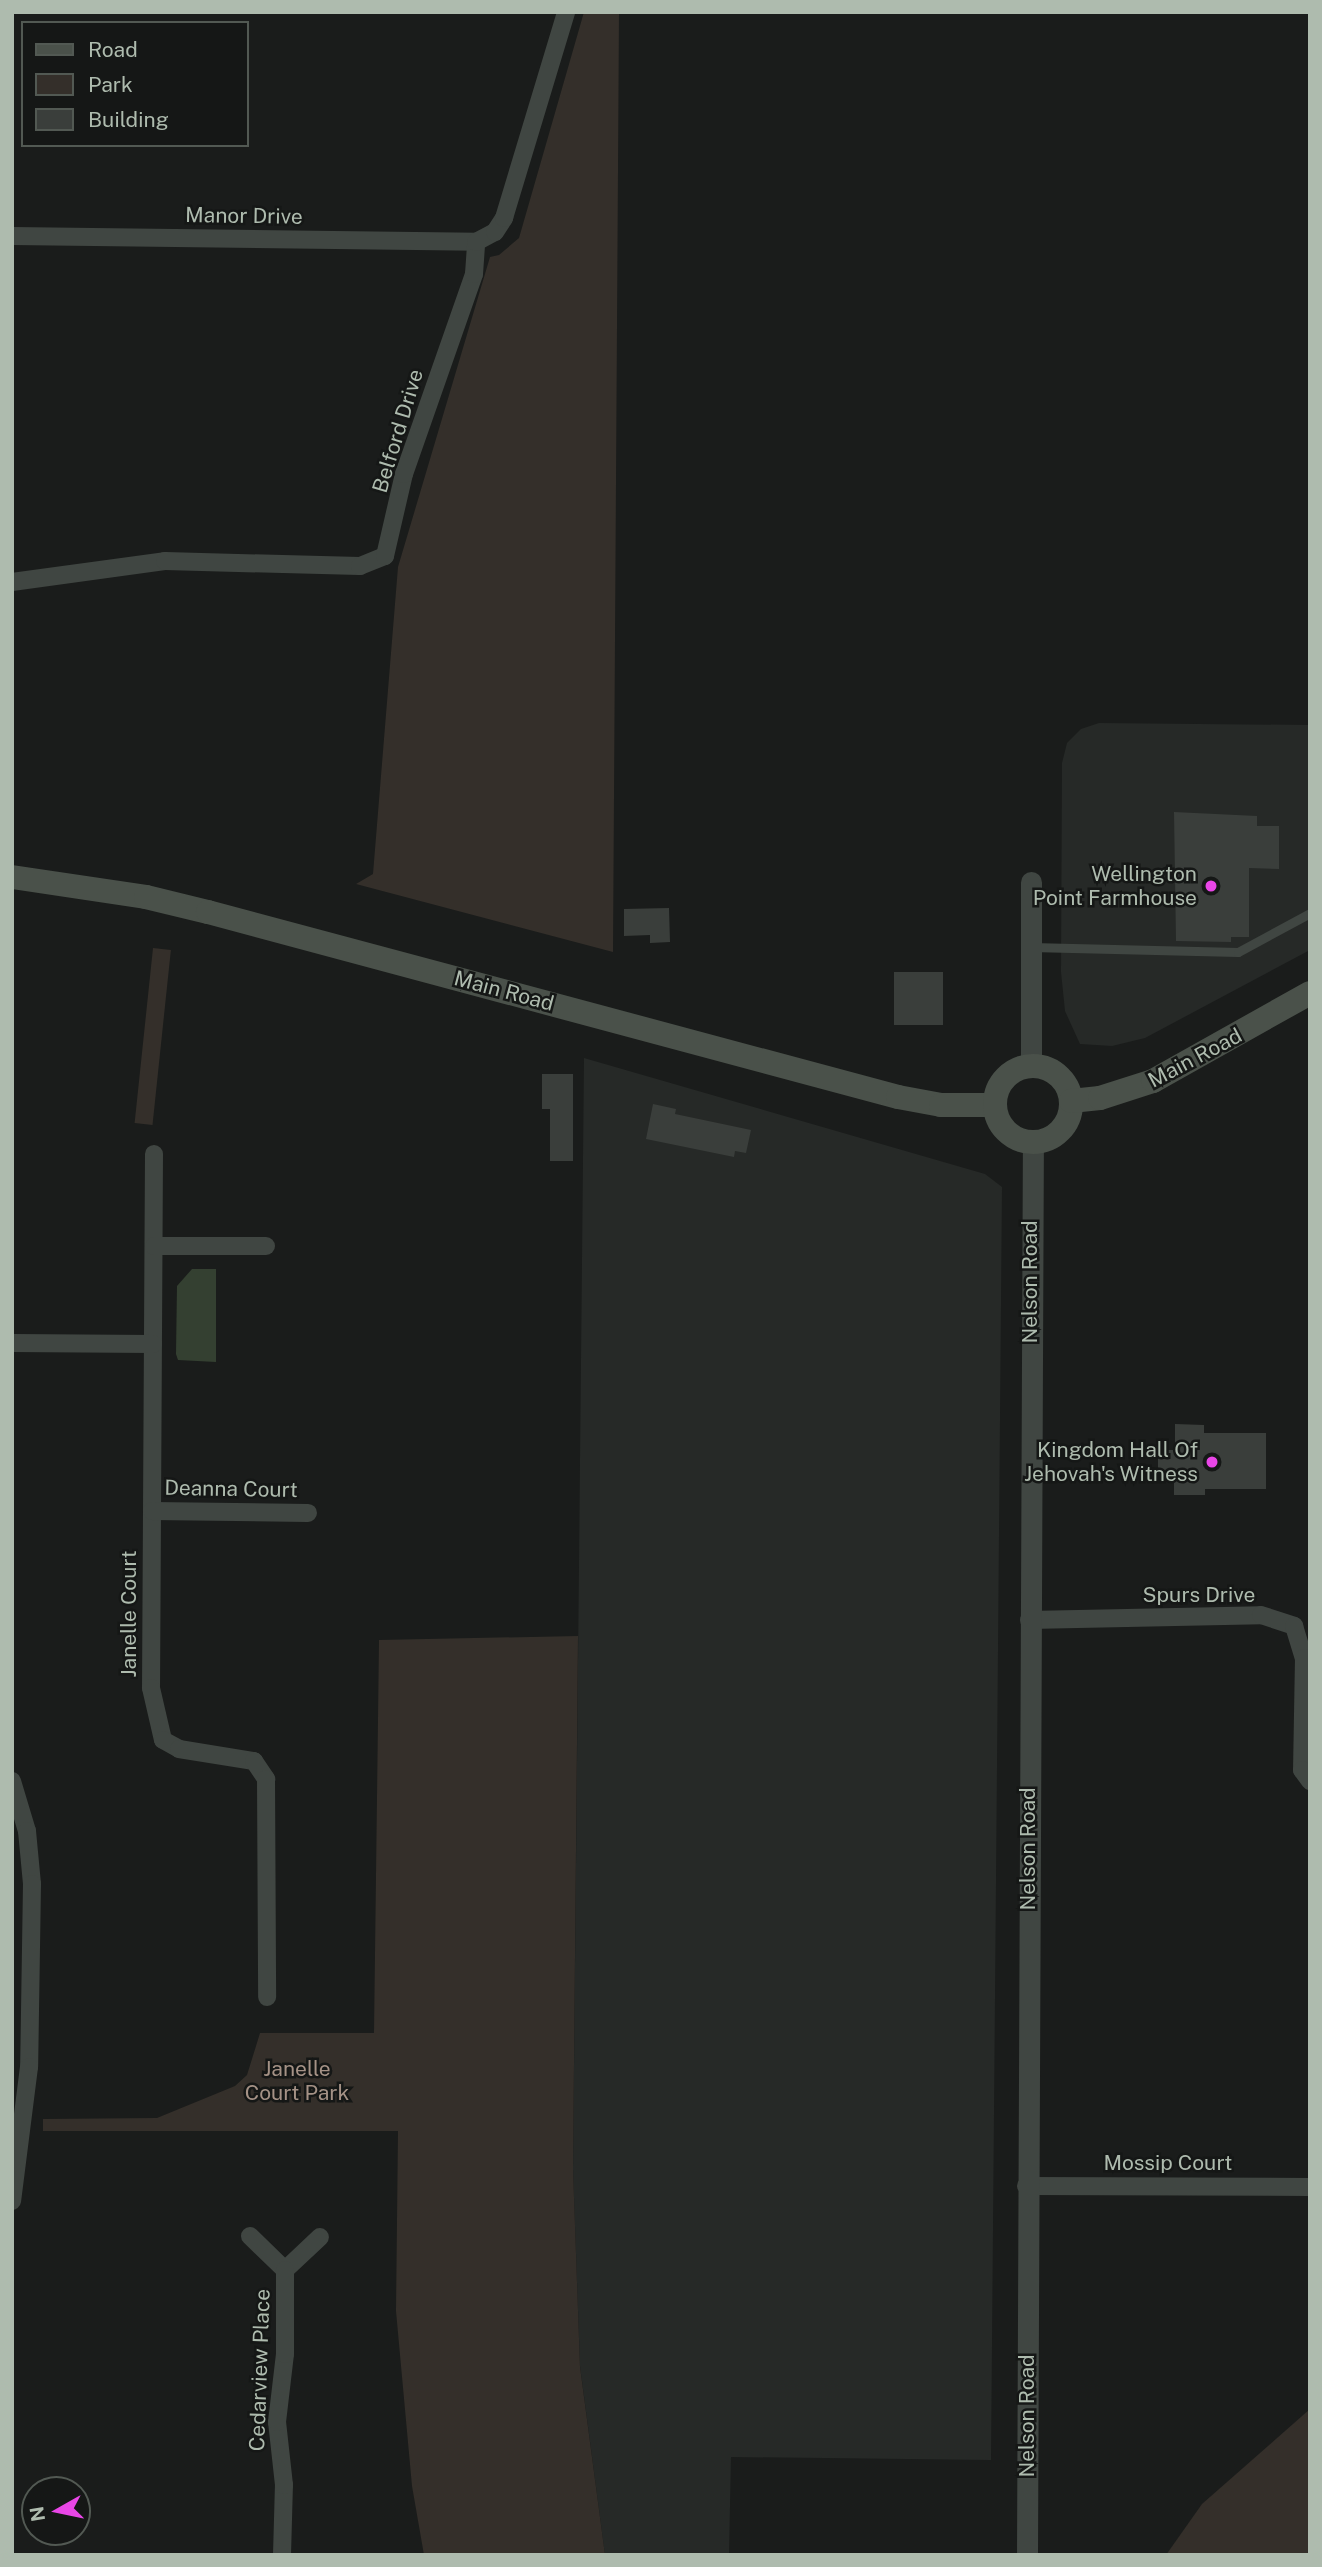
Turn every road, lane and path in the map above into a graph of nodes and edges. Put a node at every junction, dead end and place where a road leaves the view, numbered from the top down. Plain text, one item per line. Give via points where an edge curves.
1 (566, 12) edge
2 (12, 236) edge
3 (476, 242) junction
4 (12, 582) edge
5 (12, 877) edge
6 (1031, 883) dead end
7 (1310, 913) edge
8 (1031, 947) junction
9 (1310, 993) edge
10 (1031, 1065) junction
11 (1071, 1101) junction
12 (994, 1105) junction
13 (1033, 1143) junction
14 (154, 1154) dead end
15 (266, 1246) dead end
16 (154, 1247) junction
17 (12, 1343) edge
18 (153, 1344) junction
19 (152, 1511) junction
20 (308, 1513) dead end
21 (1029, 1620) junction
22 (12, 1780) edge
23 (1310, 1781) edge
24 (267, 1997) dead end
25 (1026, 2186) junction
26 (1310, 2187) edge
27 (12, 2201) edge
28 (250, 2236) dead end
29 (320, 2237) dead end
30 (285, 2270) junction
31 (282, 2555) edge
32 (1027, 2555) edge

1 - 3 street via 504,218 495,232
2 - 3 street, Manor Drive
3 - 4 street, Belford Drive via 474,274 404,474 385,556 360,566 165,561
5 - 12 main road, Main Road via 196,909 898,1097 941,1105
6 - 8 street
7 - 8 lane via 1238,952
8 - 10 street
9 - 11 main road, Main Road via 1153,1081 1100,1098
10 - 11 main road via 1054,1072 1069,1090
10 - 12 main road via 1009,1074
11 - 13 main road via 1070,1114 1057,1135
12 - 13 main road via 1010,1136
13 - 21 street, Nelson Road
14 - 16 street, Janelle Court
15 - 16 street
16 - 18 street, Janelle Court
17 - 18 street
18 - 19 street, Janelle Court
19 - 20 street, Deanna Court
19 - 24 street, Janelle Court via 151,1688 163,1741 178,1749 254,1761 266,1779
21 - 23 street, Spurs Drive via 1261,1615 1294,1626 1304,1658 1302,1770
21 - 25 street, Nelson Road
22 - 27 street via 27,1831 32,1884 29,2067
25 - 26 street, Mossip Court
25 - 32 street, Nelson Road
28 - 30 street, Cedarview Place
29 - 30 street, Cedarview Place
30 - 31 street, Cedarview Place via 285,2354 277,2422 284,2485

